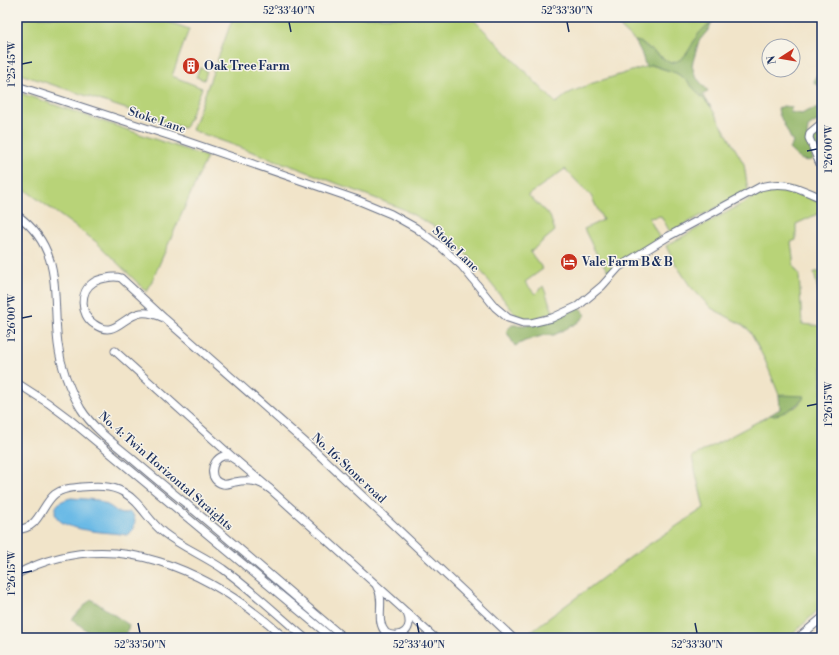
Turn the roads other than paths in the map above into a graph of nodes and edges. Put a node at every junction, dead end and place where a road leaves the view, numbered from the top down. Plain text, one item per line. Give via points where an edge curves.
1 (17, 86) edge
2 (822, 123) edge
3 (822, 169) edge
4 (822, 198) edge
5 (17, 215) edge
6 (164, 318) junction
7 (115, 351) dead end
8 (17, 384) edge
9 (237, 461) junction
10 (270, 489) junction
11 (17, 529) edge
12 (17, 574) edge
13 (366, 576) junction
14 (407, 613) junction
15 (822, 618) edge
16 (285, 638) edge
17 (305, 638) edge
18 (332, 638) edge
19 (344, 638) edge
20 (436, 638) edge
21 (513, 638) edge
22 (798, 638) edge

1 - 4 street, Stoke Lane via 183,140 355,199 391,214 440,246 462,266 495,308 508,318 523,323 552,318 578,306 602,286 619,267 669,236 760,187 787,184
2 - 3 street via 810,132 809,138
5 - 19 street, No. 4: Twin Horizontal Straights via 32,227 47,248 53,273 61,361 73,395 93,424 113,444
6 - 6 street, No. 16: Stone road via 155,314 139,313 121,325 103,329 90,322 85,314 84,296 94,282 116,276
6 - 21 street, No. 16: Stone road via 315,451
7 - 9 street
8 - 18 street, No. 4: Twin Horizontal Straights via 68,418
9 - 10 street
9 - 10 street via 227,456 216,460 213,471 217,481 222,484 259,482
10 - 13 street
11 - 17 street via 26,528 36,521 50,499 63,490 99,487 122,491 143,508 162,531 223,569
12 - 16 street via 46,561 89,552 122,554 154,560 185,570 216,587
13 - 14 street
13 - 14 street via 380,592 381,623 386,633 395,636 403,633 410,623
14 - 20 street
15 - 22 street

